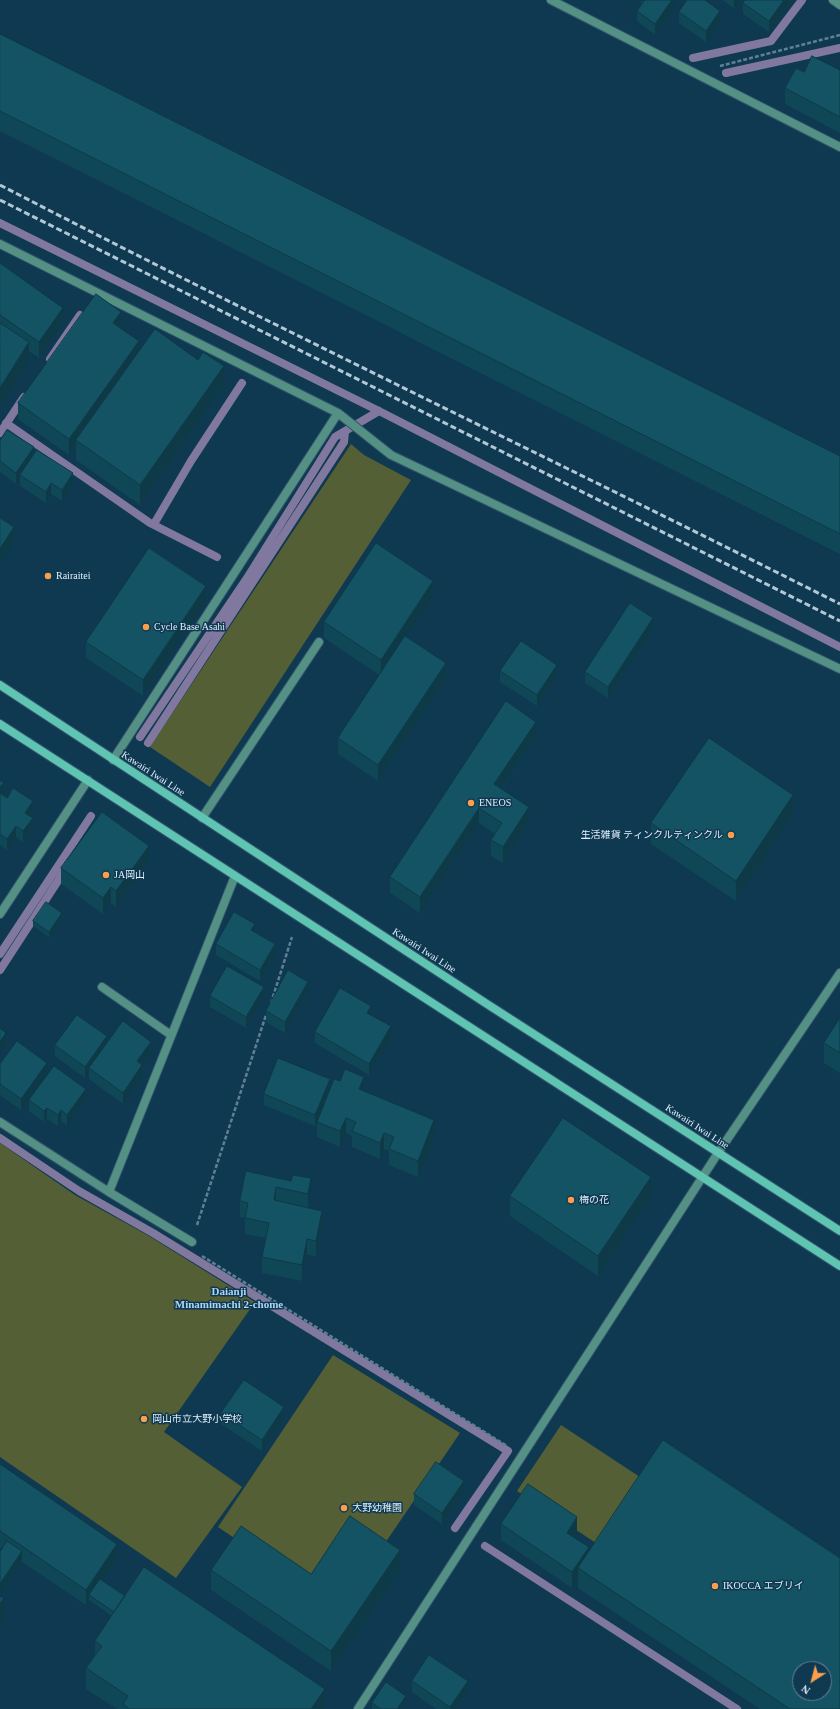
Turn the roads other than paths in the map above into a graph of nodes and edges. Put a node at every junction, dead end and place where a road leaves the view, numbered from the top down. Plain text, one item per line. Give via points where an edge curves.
1 (551, 0) edge
2 (833, 0) edge
3 (840, 5) edge
4 (840, 148) edge
5 (0, 244) edge
6 (341, 416) junction
7 (319, 642) dead end
8 (840, 669) edge
9 (0, 685) edge
10 (0, 724) edge
11 (113, 760) junction
12 (88, 780) junction
13 (202, 818) junction
14 (235, 876) junction
15 (0, 914) edge
16 (840, 973) edge
17 (102, 987) dead end
18 (171, 1035) junction
19 (0, 1122) edge
20 (718, 1153) junction
21 (703, 1177) junction
22 (109, 1192) junction
23 (840, 1232) edge
24 (192, 1242) road end
25 (840, 1266) edge
26 (358, 1709) edge

1 - 4 street
2 - 3 street
5 - 6 street
6 - 8 street via 391,455
6 - 11 street
7 - 13 street
9 - 11 main road, Kawairi Iwai Line
10 - 12 main road
11 - 13 main road, Kawairi Iwai Line
12 - 14 main road
12 - 15 street
13 - 20 main road, Kawairi Iwai Line
14 - 18 street
14 - 21 main road
16 - 20 street
17 - 18 street
18 - 22 street
19 - 22 street
20 - 21 street
20 - 23 main road, Kawairi Iwai Line
21 - 25 main road
21 - 26 street
22 - 24 street

